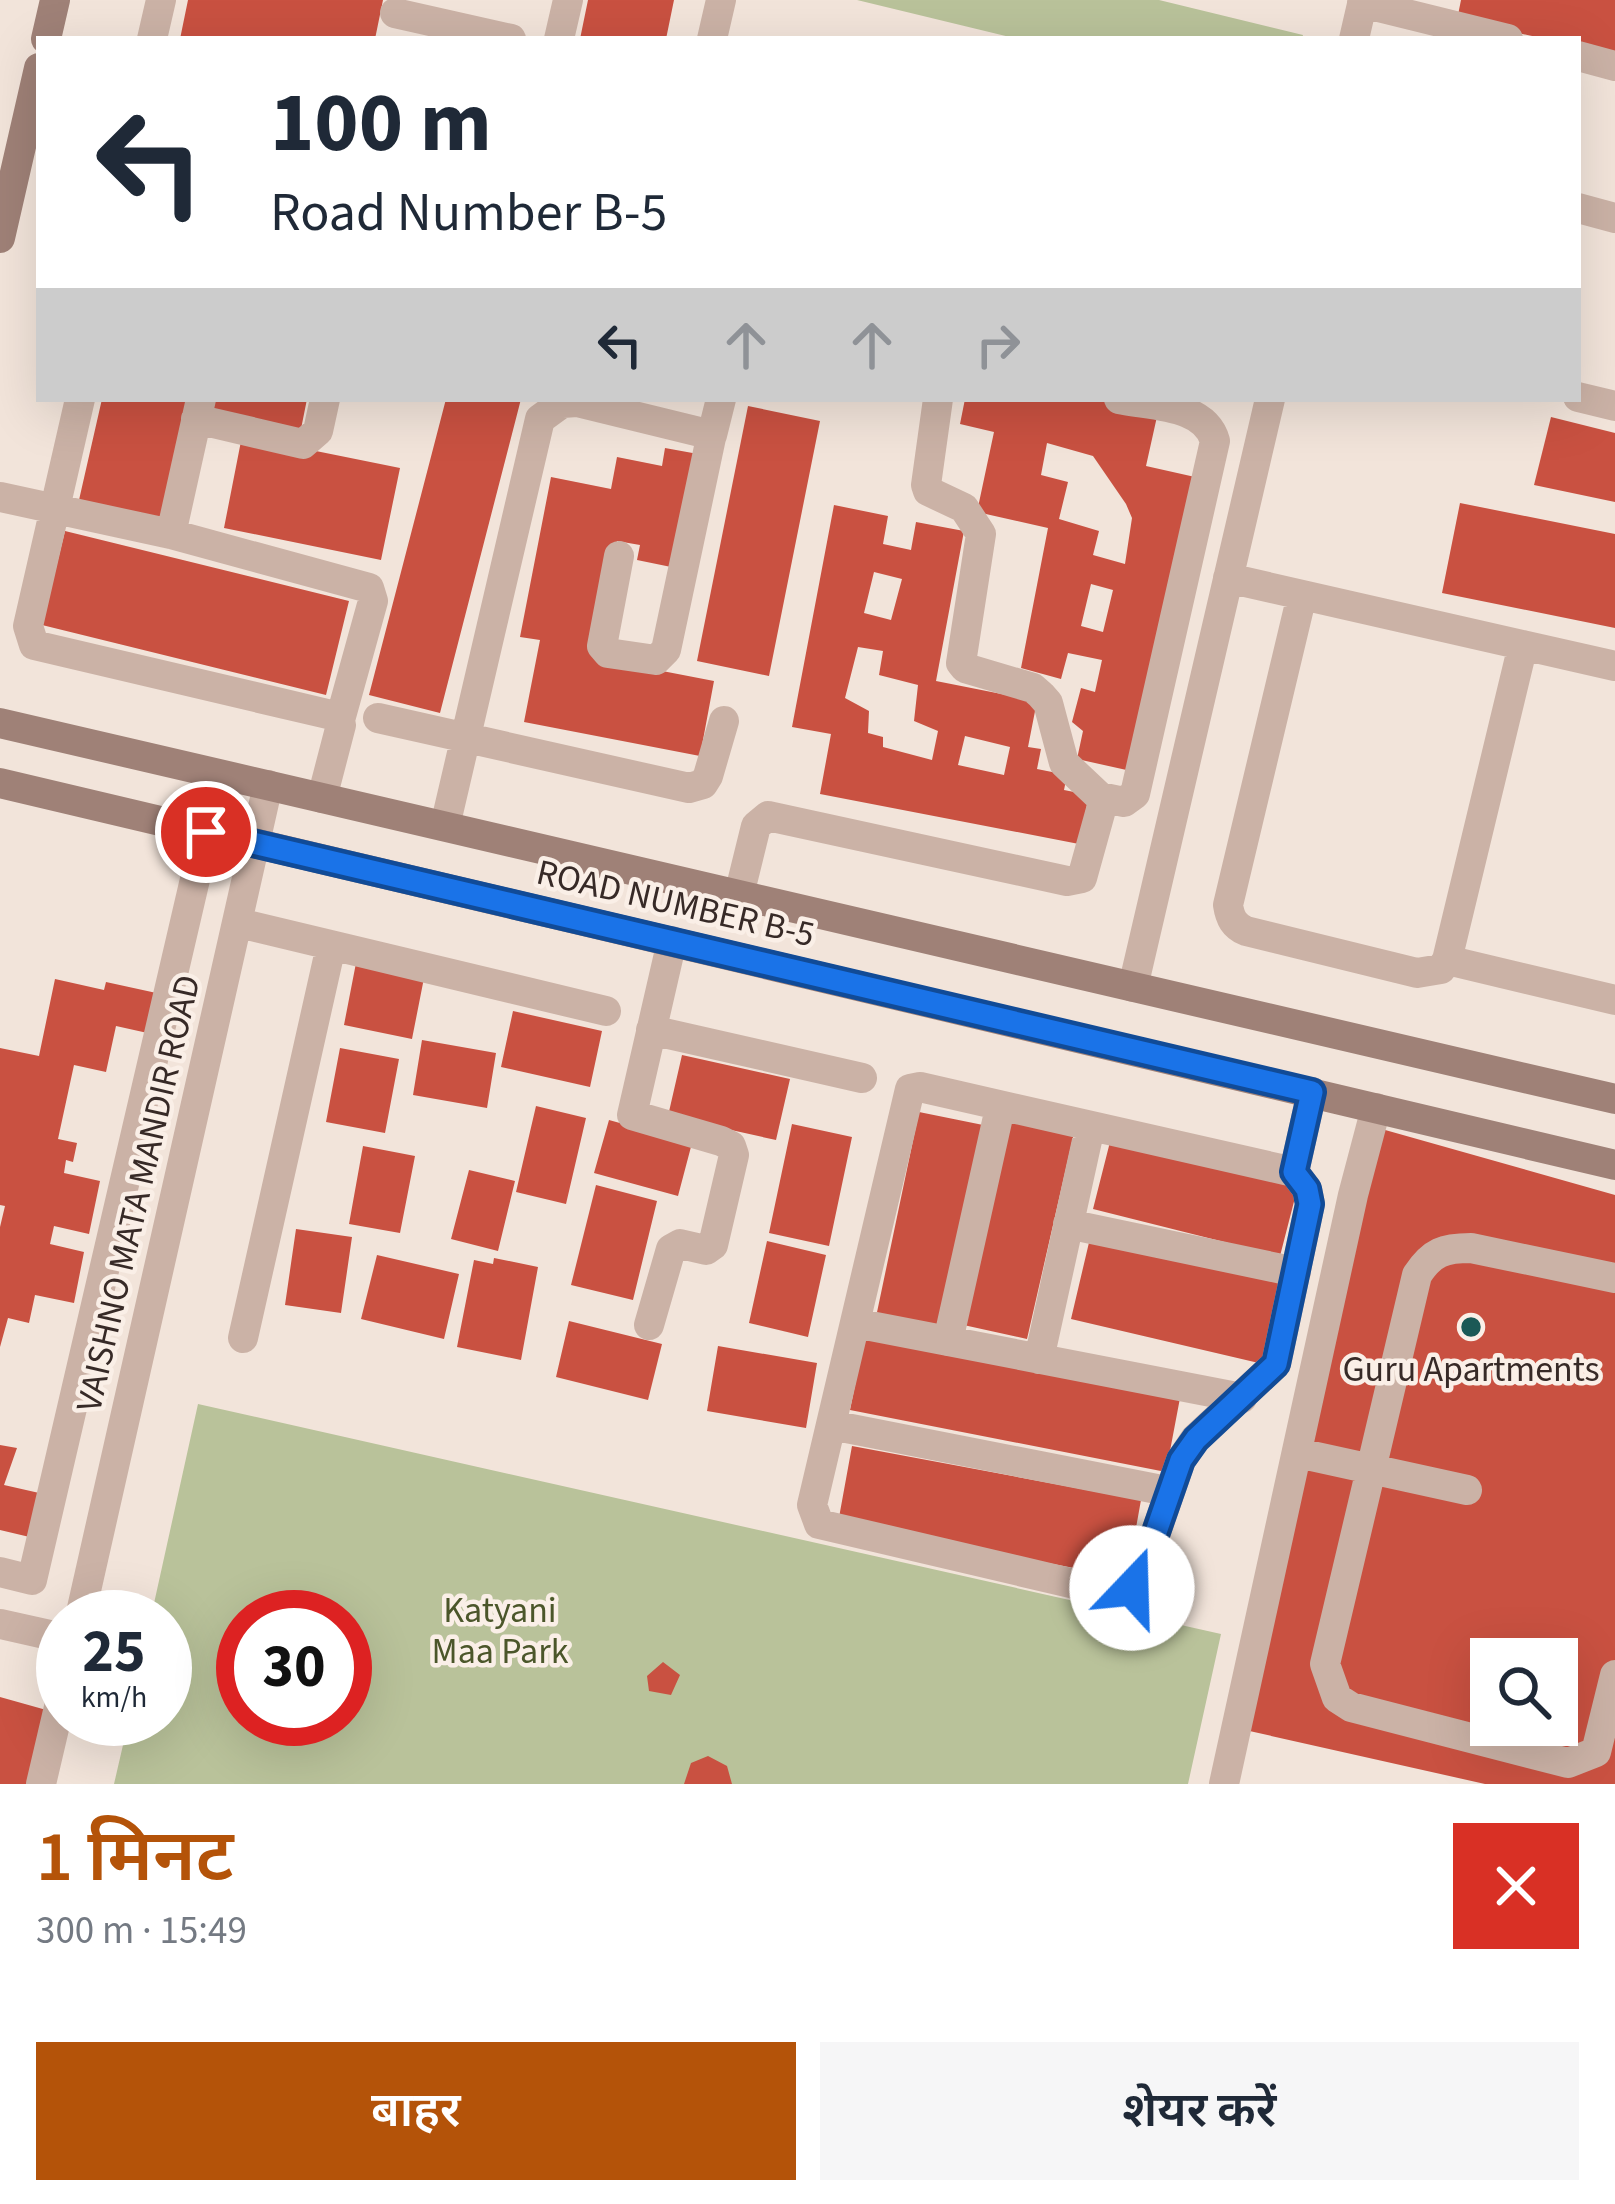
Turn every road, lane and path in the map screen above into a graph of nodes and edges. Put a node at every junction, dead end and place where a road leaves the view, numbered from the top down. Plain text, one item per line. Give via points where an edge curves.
1 (55, 0) edge
2 (160, 0) edge
3 (568, 0) edge
4 (721, 0) edge
5 (1363, 2) edge
6 (394, 17) edge
7 (47, 36) edge
8 (153, 36) edge
9 (495, 36) edge
10 (560, 36) edge
11 (713, 36) edge
12 (1355, 36) edge
13 (1496, 36) edge
14 (1581, 57) edge
15 (1615, 66) edge
16 (36, 84) edge
17 (1581, 209) edge
18 (1615, 218) edge
19 (0, 238) edge
20 (1581, 398) edge
21 (79, 402) edge
22 (324, 402) edge
23 (721, 402) edge
24 (938, 402) edge
25 (1133, 402) edge
26 (1269, 402) edge
27 (1615, 406) edge
28 (198, 409) edge
29 (712, 433) junction
30 (0, 497) edge
31 (55, 510) junction
32 (171, 534) junction
33 (619, 556) dead end
34 (1228, 578) junction
35 (1302, 595) junction
36 (1522, 645) junction
37 (1615, 666) edge
38 (378, 718) dead end
39 (340, 720) junction
40 (724, 722) dead end
41 (0, 723) edge
42 (466, 739) junction
43 (0, 784) edge
44 (268, 785) junction
45 (1100, 797) junction
46 (322, 798) junction
47 (445, 826) junction
48 (206, 832) junction
49 (256, 843) junction
50 (739, 895) junction
51 (239, 923) junction
52 (672, 941) junction
53 (331, 946) junction
54 (1448, 959) junction
55 (1132, 987) junction
56 (1615, 1000) edge
57 (605, 1011) dead end
58 (651, 1030) junction
59 (862, 1078) dead end
60 (1323, 1094) junction
61 (1615, 1099) edge
62 (1000, 1108) junction
63 (1376, 1108) junction
64 (1090, 1127) junction
65 (1615, 1165) edge
66 (1294, 1172) junction
67 (1068, 1224) junction
68 (1296, 1272) junction
69 (1615, 1278) edge
70 (855, 1323) junction
71 (649, 1324) dead end
72 (243, 1338) dead end
73 (948, 1341) junction
74 (1039, 1359) junction
75 (1242, 1398) junction
76 (831, 1425) junction
77 (1298, 1454) junction
78 (1371, 1470) junction
79 (1467, 1490) dead end
80 (1167, 1491) junction
81 (0, 1572) edge
82 (86, 1590) edge
83 (0, 1624) edge
84 (36, 1632) edge
85 (1615, 1675) edge
86 (50, 1746) edge
87 (41, 1784) edge
88 (1224, 1784) edge

1 - 7 street
2 - 8 street
3 - 10 street
4 - 11 street
5 - 12 street
5 - 13 street
6 - 9 street
14 - 15 street
16 - 19 street
17 - 18 street
20 - 27 street
21 - 31 street
22 - 28 street via 318,431 304,443
23 - 29 street
24 - 45 street via 926,485 964,508 981,534 961,663 1041,695 1064,763
25 - 45 street via 1197,416 1215,441 1135,794 1124,802
26 - 34 street
28 - 32 street
29 - 33 street via 666,650 656,660 602,646
29 - 42 street via 577,402 540,419
30 - 31 street
31 - 32 street
31 - 39 street via 28,626 34,645
32 - 39 street via 369,588 373,601
34 - 35 street
34 - 55 street
35 - 36 street
35 - 54 street via 1230,915 1246,931 1418,973 1442,969
36 - 37 street
36 - 54 street
38 - 42 street
39 - 46 street
40 - 42 street via 704,784 689,788
41 - 44 street
42 - 47 street
43 - 48 street, ROAD NUMBER B-5
44 - 46 street
44 - 49 street, VAISHNO MATA MANDIR ROAD
45 - 50 street via 1080,881 768,816 756,826
46 - 47 street
47 - 50 street
48 - 49 street, ROAD NUMBER B-5
48 - 81 street via 32,1580
49 - 51 street, VAISHNO MATA MANDIR ROAD
49 - 52 street, ROAD NUMBER B-5
50 - 55 street
51 - 53 street
51 - 82 street, VAISHNO MATA MANDIR ROAD
52 - 58 street
52 - 60 street, ROAD NUMBER B-5
53 - 57 street
53 - 72 street
54 - 56 street
55 - 61 street
58 - 59 street
58 - 71 street via 632,1115 721,1141 734,1155 713,1245 671,1249
60 - 63 street, ROAD NUMBER B-5
60 - 66 street
62 - 64 street
62 - 70 street via 910,1089
62 - 73 street
63 - 65 street, ROAD NUMBER B-5
63 - 77 street
64 - 66 street
64 - 67 street
66 - 68 street via 1310,1199
67 - 68 street
67 - 74 street
68 - 75 street via 1276,1364
69 - 78 street via 1471,1248 1430,1256 1417,1275
70 - 73 street
70 - 76 street
73 - 74 street
74 - 75 street
75 - 80 street via 1196,1439
76 - 80 street
76 - 80 street via 812,1504 825,1528 1113,1593 1137,1584
77 - 78 street
77 - 88 street
78 - 79 street
78 - 85 street via 1325,1664 1337,1698 1568,1763 1596,1752
83 - 84 street
86 - 87 street

